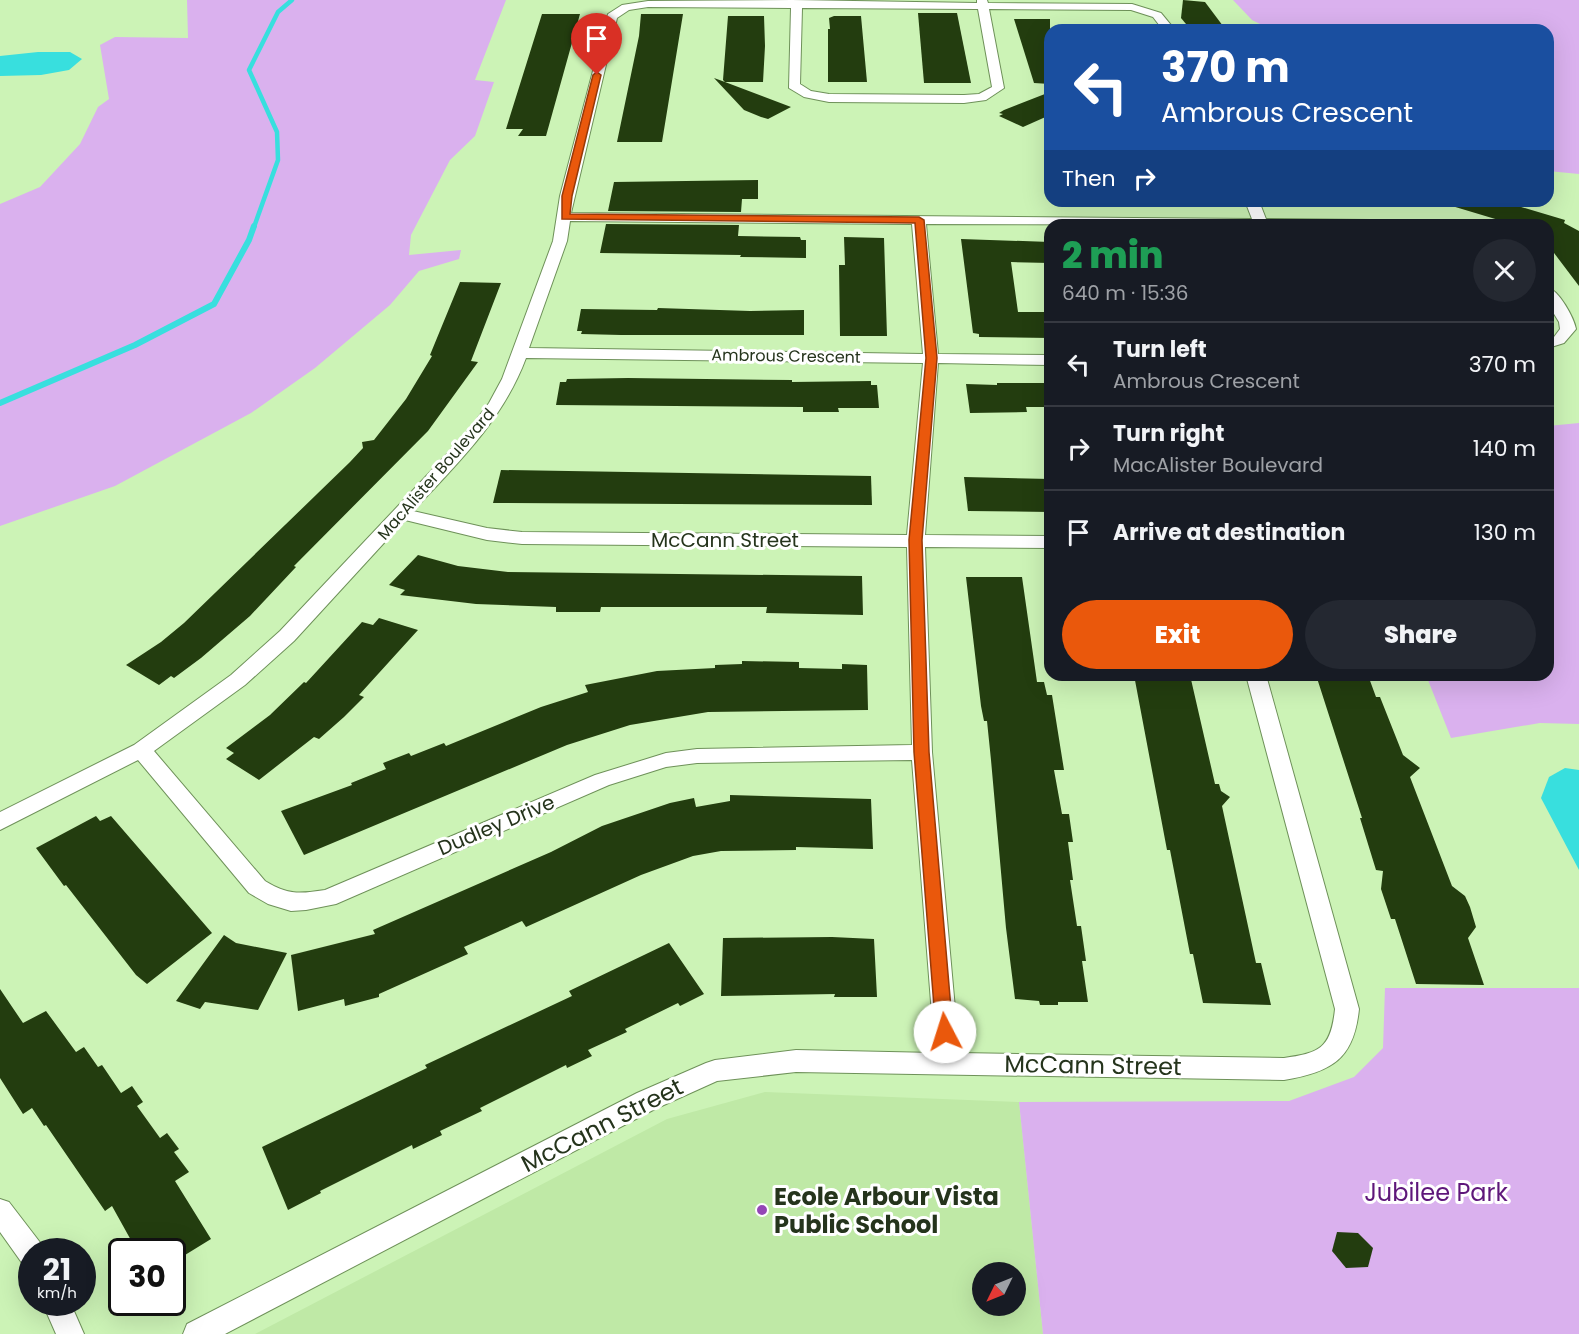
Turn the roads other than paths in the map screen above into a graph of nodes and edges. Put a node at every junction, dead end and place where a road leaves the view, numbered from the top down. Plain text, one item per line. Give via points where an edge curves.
1 (797, 2) edge
2 (983, 3) edge
3 (1164, 24) edge
4 (565, 217) junction
5 (919, 220) junction
6 (1044, 221) edge
7 (1554, 301) edge
8 (1554, 341) edge
9 (521, 353) junction
10 (931, 358) junction
11 (1044, 360) edge
12 (402, 514) junction
13 (916, 540) junction
14 (1044, 542) edge
15 (1258, 681) edge
16 (141, 750) junction
17 (922, 752) junction
18 (0, 822) edge
19 (948, 1062) junction
20 (0, 1211) edge
21 (20, 1238) edge
22 (62, 1316) edge
23 (70, 1334) edge
24 (197, 1334) edge

1 - 2 street, MacAlister Boulevard
1 - 2 street via 795,88 829,98 919,99 964,99 998,88
1 - 4 street, MacAlister Boulevard via 648,4 617,11 606,38
2 - 3 street, MacAlister Boulevard via 1132,7 1157,15
4 - 5 street
4 - 9 street, MacAlister Boulevard
5 - 6 street
5 - 10 street
7 - 8 street via 1568,329
9 - 10 street, Ambrous Crescent
9 - 12 street, MacAlister Boulevard via 497,404 471,439
10 - 11 street, Ambrous Crescent
10 - 13 street
12 - 13 street, McCann Street via 522,538
12 - 16 street, MacAlister Boulevard via 287,636 238,680
13 - 14 street, McCann Street
13 - 17 street
15 - 19 street, McCann Street via 1347,1009 1344,1036 1329,1055 1306,1066 1284,1069
16 - 17 street, Dudley Drive via 257,887 280,901 304,902 328,898 602,780 666,760 731,754
16 - 18 street, MacAlister Boulevard
17 - 19 street
19 - 24 street, McCann Street via 796,1061 715,1071 646,1101
20 - 21 street
22 - 23 street

